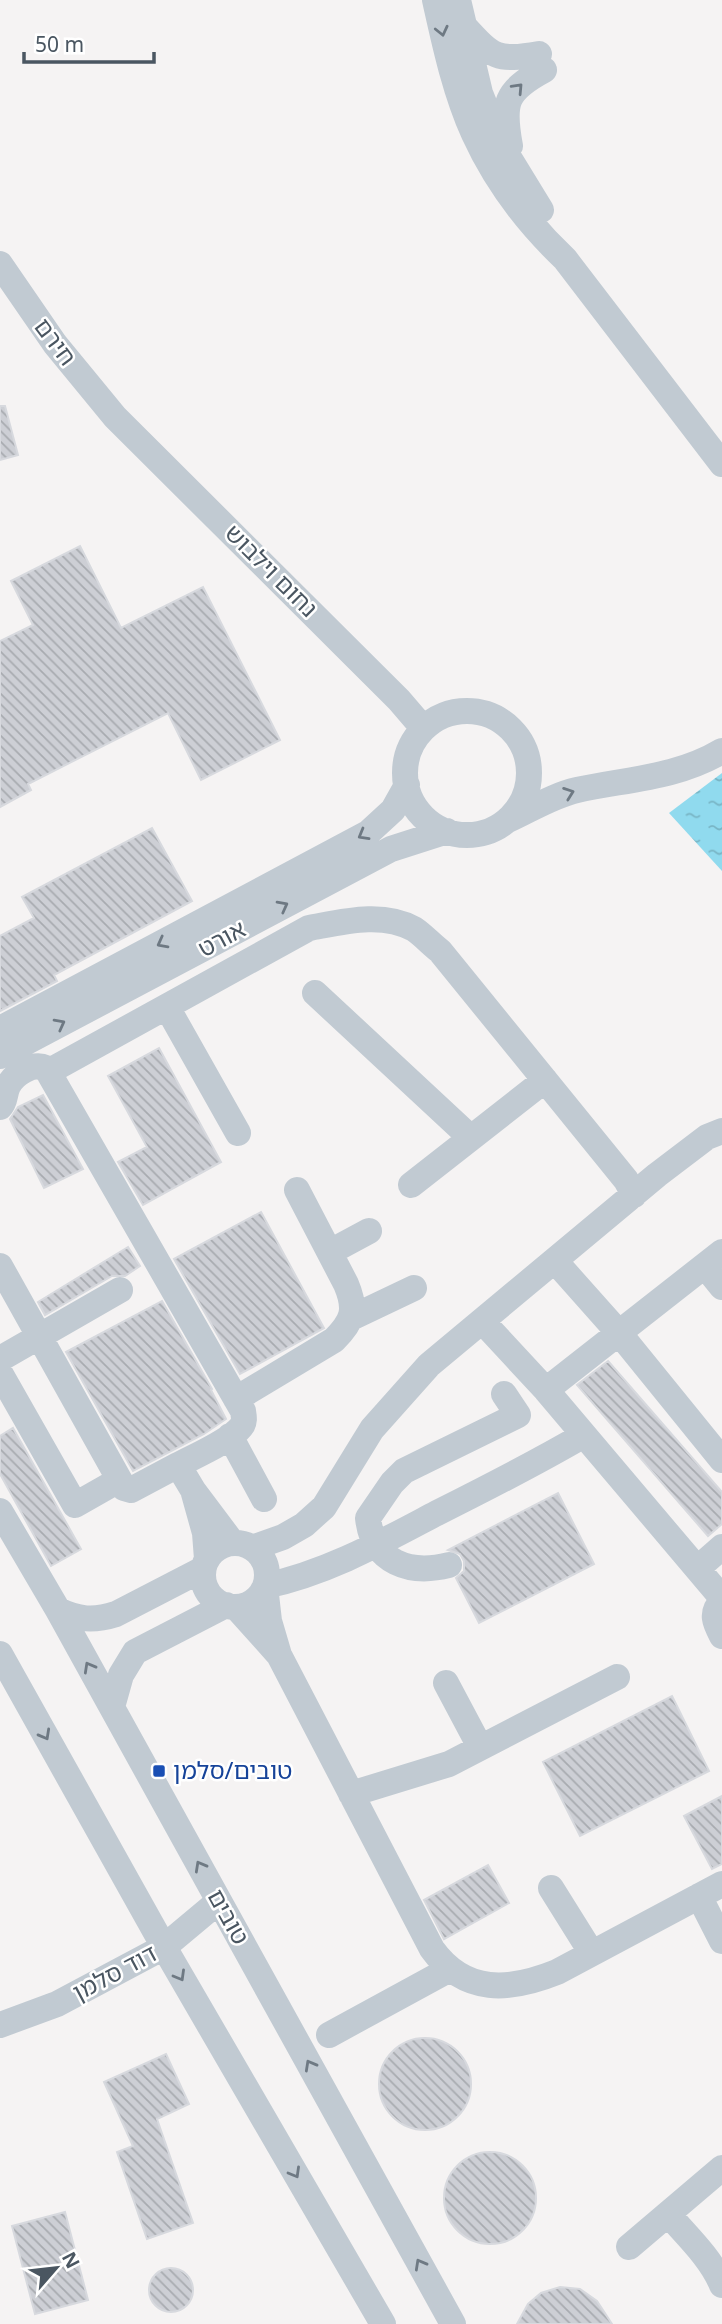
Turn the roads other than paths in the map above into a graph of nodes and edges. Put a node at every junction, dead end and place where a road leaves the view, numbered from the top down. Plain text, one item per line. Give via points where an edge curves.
1 (435, 0) edge
2 (458, 0) edge
3 (464, 26) junction
4 (508, 59) junction
5 (477, 80) junction
6 (464, 104) junction
7 (513, 164) junction
8 (565, 259) junction
9 (0, 264) edge
10 (115, 416) joint
11 (722, 464) edge
12 (424, 728) junction
13 (722, 751) edge
14 (407, 785) junction
15 (507, 821) junction
16 (447, 831) junction
17 (315, 993) dead end
18 (167, 1007) junction
19 (0, 1029) edge
20 (0, 1056) edge
21 (48, 1072) junction
22 (545, 1080) junction
23 (0, 1107) edge
24 (722, 1132) edge
25 (238, 1133) dead end
26 (471, 1138) junction
27 (411, 1185) dead end
28 (297, 1190) dead end
29 (634, 1195) junction
30 (369, 1231) dead end
31 (330, 1252) junction
32 (713, 1259) edge
33 (555, 1261) junction
34 (0, 1266) edge
35 (722, 1287) edge
36 (414, 1288) dead end
37 (120, 1290) dead end
38 (351, 1318) junction
39 (482, 1321) junction
40 (619, 1333) junction
41 (39, 1336) junction
42 (0, 1359) edge
43 (0, 1373) edge
44 (546, 1390) junction
45 (504, 1394) dead end
46 (236, 1399) junction
47 (584, 1435) junction
48 (230, 1436) junction
49 (722, 1460) edge
50 (178, 1465) junction
51 (119, 1480) junction
52 (193, 1490) junction
53 (264, 1499) dead end
54 (0, 1511) edge
55 (304, 1525) junction
56 (378, 1544) junction
57 (242, 1545) junction
58 (722, 1547) edge
59 (205, 1564) junction
60 (449, 1565) dead end
61 (698, 1568) junction
62 (266, 1581) junction
63 (722, 1599) edge
64 (231, 1606) junction
65 (58, 1610) junction
66 (116, 1614) junction
67 (722, 1636) edge
68 (135, 1652) junction
69 (0, 1654) edge
70 (279, 1656) junction
71 (617, 1677) dead end
72 (446, 1684) dead end
73 (112, 1707) junction
74 (480, 1747) junction
75 (351, 1794) junction
76 (551, 1888) dead end
77 (711, 1890) edge
78 (219, 1901) junction
79 (722, 1941) edge
80 (164, 1947) junction
81 (591, 1952) junction
82 (450, 1969) junction
83 (0, 2025) edge
84 (329, 2035) dead end
85 (722, 2168) edge
86 (668, 2214) junction
87 (629, 2247) dead end
88 (722, 2286) edge
89 (383, 2324) edge
90 (453, 2324) edge

1 -> 6 street
2 - 3 street
3 - 4 street via 484,48
3 - 5 street
4 - 5 street
7 -> 4 street via 505,122 508,99 541,62
5 - 6 street
5 - 7 street via 500,143
6 - 8 street via 474,134 503,184 536,231
7 - 8 street
8 - 11 street
9 - 10 street, חירם via 55,344
10 - 12 street, נחום וילבוש
12 - 14 street via 406,761
12 - 15 street via 440,716 479,711 498,718 513,731 529,767 520,806
15 -> 13 street via 574,790 672,773 702,764
14 - 16 street via 421,814
14 -> 19 street, אורט via 393,810 368,833
15 - 16 street via 472,835
20 -> 16 street, אורט via 391,849
17 - 26 street
18 - 21 street
18 - 22 street via 309,928 381,919 413,928 440,951
18 - 25 street
21 - 23 street via 40,1065 32,1066 13,1079
21 - 46 street
22 - 26 street
22 - 29 street
24 - 29 street via 707,1137
26 - 27 street
28 - 31 street
29 - 33 street
30 - 31 street
31 - 38 street via 353,1300
32 - 35 street
32 - 40 street
33 - 39 street
33 - 40 street
34 - 41 street
36 - 38 street
37 - 41 street
38 - 46 street via 334,1340
39 - 44 street
39 - 55 street via 429,1365 372,1429 324,1507
40 - 44 street
40 - 49 street
41 - 42 street
41 - 51 street
43 - 51 street via 75,1505
44 - 47 street
45 - 56 street via 518,1415 404,1471 392,1483 368,1518
46 - 48 street via 244,1420
47 - 56 street
47 - 61 street
48 - 50 street
48 - 53 street
50 - 51 street via 131,1490
50 - 52 street
52 - 57 street
52 - 59 street via 205,1533
54 - 65 street, טובים
55 - 57 street via 283,1537
55 - 62 street
56 - 60 street via 387,1559 399,1566
56 - 62 street via 284,1582
57 - 59 street via 213,1551
57 - 62 street via 260,1555 266,1564
58 - 61 street
59 - 64 street via 206,1589 212,1598
59 - 66 street
61 - 63 street
62 - 64 street via 252,1602
62 - 70 street via 269,1621
63 - 67 street via 714,1614
64 - 68 street
64 - 70 street
65 - 66 street via 84,1620
73 -> 65 street, טובים
66 - 68 street
68 - 73 street via 121,1675
69 -> 80 street
70 - 75 street
71 - 74 street
72 - 74 street
78 -> 73 street, טובים
74 - 75 street via 449,1764
75 - 82 street via 432,1949
76 - 81 street
77 - 79 street
77 - 81 street
78 - 80 street, דוד סלמן
90 -> 78 street, טובים
80 - 83 street, דוד סלמן via 57,2004
80 -> 89 street
81 - 82 street via 557,1972 508,1987 481,1984
82 - 84 street via 377,1996
85 - 86 street
86 - 87 street
86 - 88 street via 704,2256

